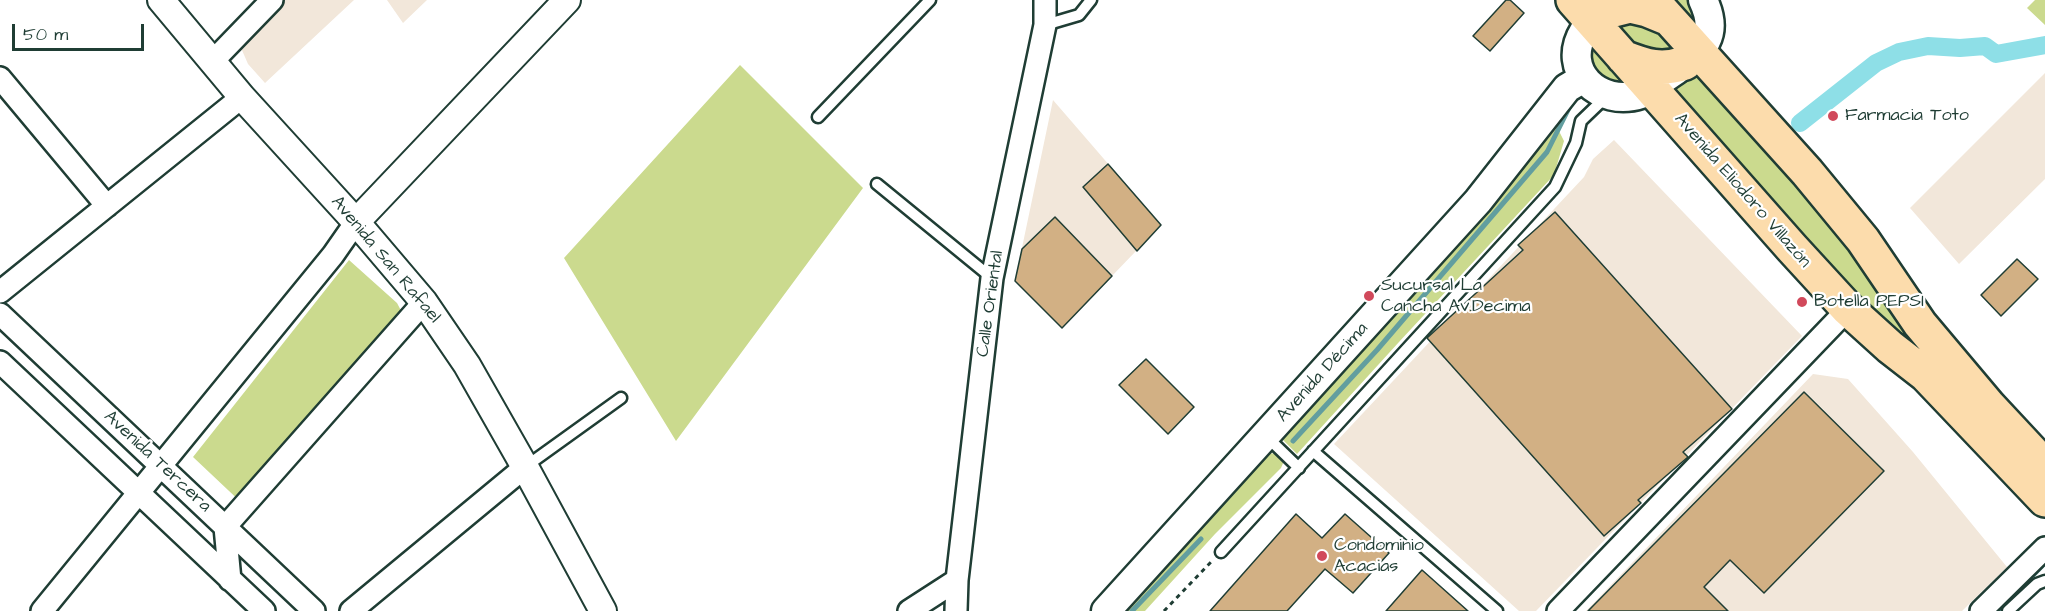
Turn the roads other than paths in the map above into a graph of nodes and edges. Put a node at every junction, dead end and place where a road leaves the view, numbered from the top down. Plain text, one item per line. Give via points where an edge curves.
1 (161, 0) edge
2 (272, 0) edge
3 (567, 0) edge
4 (930, 0) edge
5 (1045, 0) edge
6 (1091, 0) edge
7 (1708, 4) edge
8 (1598, 8) edge
9 (1660, 10) edge
10 (1045, 25) junction
11 (1623, 57) junction
12 (1692, 58) junction
13 (213, 61) junction
14 (0, 78) edge
15 (1584, 78) junction
16 (1650, 88) junction
17 (1607, 96) junction
18 (242, 97) junction
19 (818, 117) dead end
20 (877, 184) dead end
21 (107, 206) junction
22 (356, 222) junction
23 (992, 278) junction
24 (0, 292) edge
25 (424, 302) junction
26 (1848, 309) junction
27 (0, 314) edge
28 (0, 362) edge
29 (621, 398) dead end
30 (1266, 436) junction
31 (1313, 451) junction
32 (160, 465) junction
33 (2045, 466) edge
34 (525, 467) junction
35 (1299, 468) junction
36 (137, 493) junction
37 (2045, 500) edge
38 (225, 527) junction
39 (2045, 548) edge
40 (1221, 552) road end
41 (230, 580) junction
42 (957, 580) junction
43 (2045, 581) edge
44 (42, 611) edge
45 (264, 611) edge
46 (314, 611) edge
47 (351, 611) edge
48 (603, 611) edge
49 (909, 611) edge
50 (956, 611) edge
51 (1106, 611) edge
52 (1497, 611) edge
53 (1558, 611) edge
54 (1981, 611) edge
55 (2008, 611) edge

1 - 13 street, Avenida San Rafael
2 - 13 street
3 - 22 street
4 - 19 lane
5 - 10 street, Calle Oriental
6 - 10 lane via 1079,15
7 - 12 main road via 1709,33
8 - 9 highway via 1630,6
8 - 11 highway, Avenida Eliodoro Villazón
8 - 15 main road via 1578,45
9 - 12 highway
10 - 23 street, Calle Oriental
11 - 12 highway via 1658,67 1671,67
11 - 16 highway, Avenida Eliodoro Villazón
12 - 16 main road
12 - 33 highway via 1814,181 1863,240 1926,332
13 - 18 street, Avenida San Rafael
14 - 21 street
15 - 17 main road
15 - 30 main road, Avenida Décima via 1567,88 1478,201
16 - 17 main road via 1630,98
16 - 26 highway, Avenida Eliodoro Villazón
17 - 31 lane via 1581,121 1576,143 1555,187
18 - 21 street
18 - 22 street, Avenida San Rafael
20 - 23 lane
21 - 24 street
22 - 25 street, Avenida San Rafael
22 - 32 street
23 - 42 street, Calle Oriental
25 - 34 street, Avenida San Rafael
25 - 38 street
26 - 37 highway, Avenida Eliodoro Villazón via 1926,375
26 - 53 street
27 - 32 street, Avenida Tercera
28 - 36 street, Avenida Tercera
29 - 34 lane
30 - 35 lane
30 - 51 main road, Avenida Décima
31 - 35 lane
31 - 52 lane
32 - 36 street
32 - 38 street, Avenida Tercera
34 - 47 street
34 - 48 street, Avenida San Rafael
35 - 40 lane
36 - 41 street, Avenida Tercera
36 - 44 street
38 - 41 street
38 - 46 street, Avenida Tercera
39 - 54 street
41 - 45 street, Avenida Tercera
42 - 49 street
42 - 50 street, Calle Oriental
43 - 55 lane

